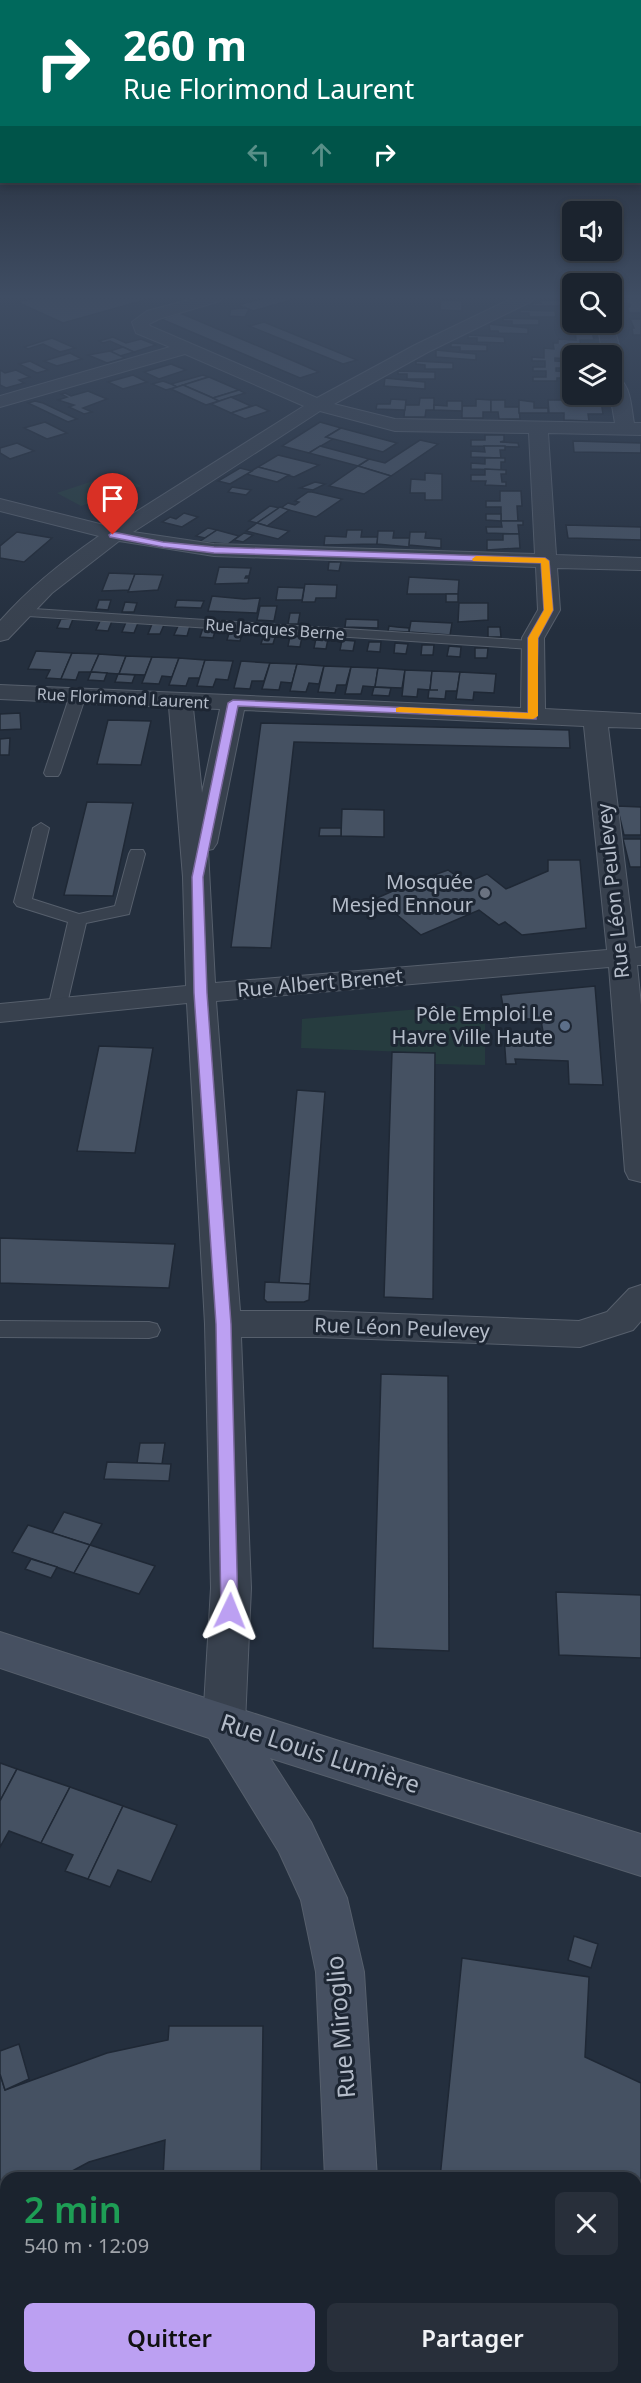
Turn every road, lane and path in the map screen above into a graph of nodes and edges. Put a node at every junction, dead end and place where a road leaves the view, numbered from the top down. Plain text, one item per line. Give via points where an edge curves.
1 (310, 409) edge
2 (333, 409) edge
3 (626, 409) edge
4 (538, 429) junction
5 (633, 429) edge
6 (0, 505) edge
7 (113, 535) junction
8 (545, 561) junction
9 (641, 564) edge
10 (18, 612) junction
11 (0, 634) edge
12 (532, 645) junction
13 (0, 692) edge
14 (78, 695) junction
15 (180, 701) junction
16 (233, 703) junction
17 (533, 716) junction
18 (595, 719) junction
19 (641, 721) edge
20 (52, 773) dead end
21 (42, 828) dead end
22 (137, 854) dead end
23 (197, 877) junction
24 (78, 919) junction
25 (631, 956) edge
26 (201, 993) junction
27 (57, 1008) junction
28 (0, 1013) edge
29 (641, 1171) edge
30 (641, 1298) edge
31 (223, 1324) junction
32 (0, 1329) edge
33 (149, 1330) dead end
34 (0, 1650) edge
35 (224, 1724) junction
36 (641, 1855) edge
37 (351, 2172) edge

1 - 7 street
2 - 4 street via 395,425
3 - 5 street
4 - 5 street
4 - 8 street
6 - 7 street
7 - 8 street via 214,550
7 - 10 street via 67,568
8 - 9 street
8 - 12 street via 549,610
10 - 11 street
10 - 12 lane, Rue Jacques Berne
12 - 17 street
13 - 14 street, Rue Florimond Laurent
14 - 15 street, Rue Florimond Laurent
14 - 20 lane
15 - 16 street, Rue Florimond Laurent
15 - 23 street
16 - 17 street, Rue Florimond Laurent
16 - 23 street
17 - 18 street, Rue Florimond Laurent
18 - 19 street, Rue Florimond Laurent
18 - 25 street, Rue Léon Peulevey
21 - 24 lane via 23,902
22 - 24 lane via 123,910
23 - 26 street
24 - 27 lane
25 - 26 street, Rue Albert Brenet
25 - 29 street, Rue Léon Peulevey
26 - 27 street, Rue Albert Brenet
26 - 31 street
27 - 28 street, Rue Albert Brenet
30 - 31 street, Rue Léon Peulevey via 620,1321 580,1334
31 - 35 street via 231,1588
32 - 33 lane
34 - 35 main road, Rue Louis Lumière
35 - 36 main road, Rue Louis Lumière
35 - 37 main road, Rue Miroglio via 295,1837 324,1898 340,1972

